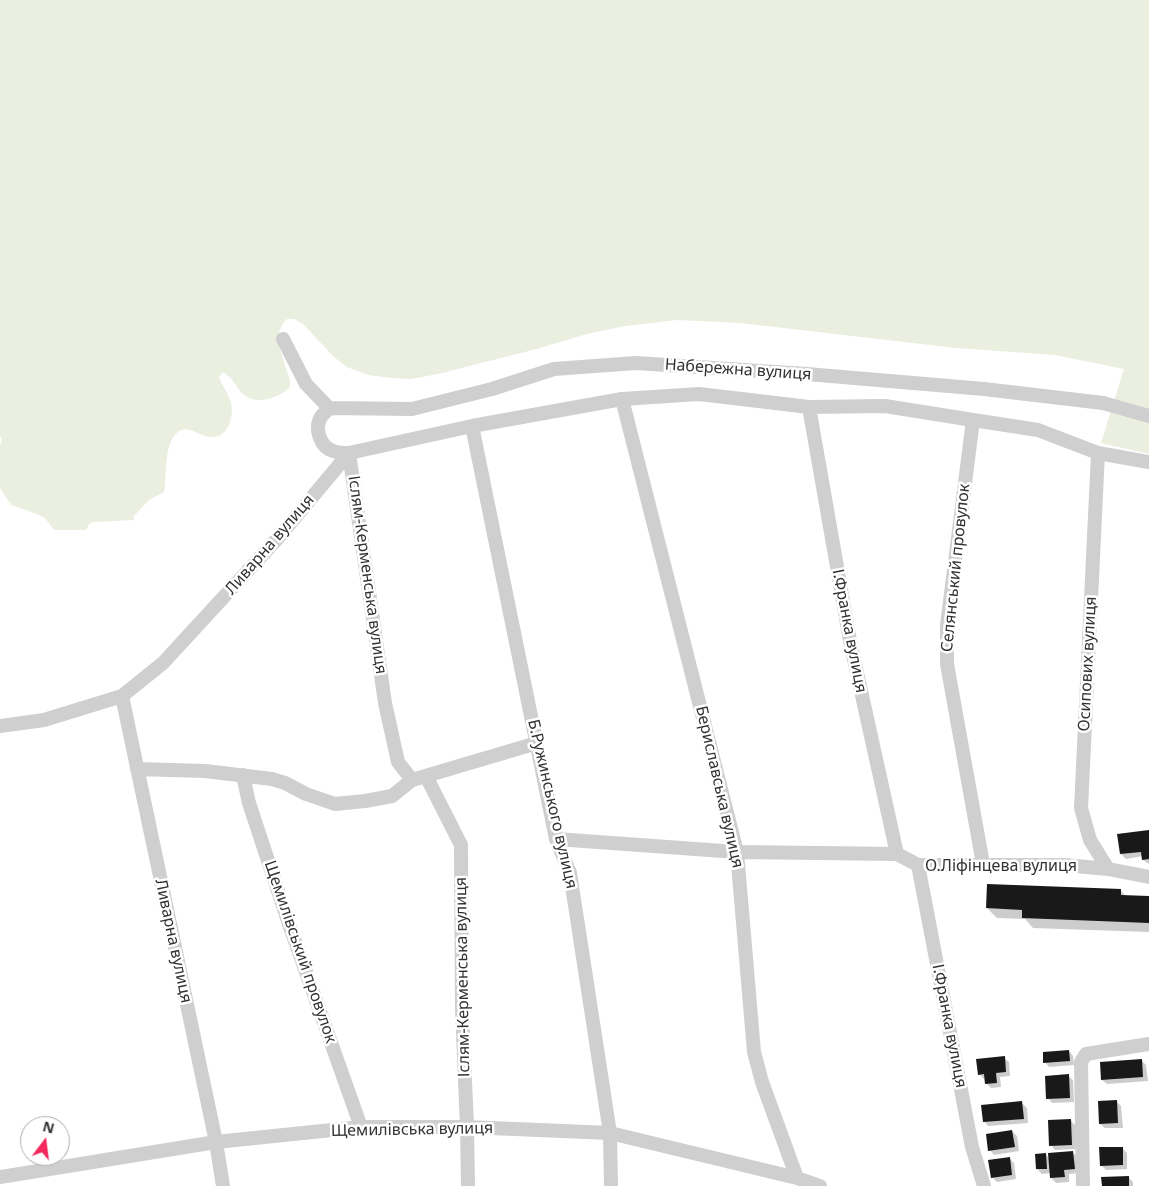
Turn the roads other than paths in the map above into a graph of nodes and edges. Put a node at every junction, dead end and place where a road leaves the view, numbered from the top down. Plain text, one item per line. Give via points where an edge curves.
1 (284, 338) dead end
2 (622, 399) junction
3 (809, 407) junction
4 (329, 408) junction
5 (1149, 416) edge
6 (973, 420) junction
7 (472, 426) junction
8 (349, 453) junction
9 (1098, 453) junction
10 (1149, 462) edge
11 (122, 696) junction
12 (0, 726) edge
13 (537, 743) junction
14 (137, 769) junction
15 (244, 774) junction
16 (426, 776) junction
17 (412, 780) junction
18 (556, 839) junction
19 (737, 852) junction
20 (897, 854) junction
21 (983, 864) junction
22 (918, 866) junction
23 (1108, 869) junction
24 (1149, 876) edge
25 (1149, 1044) edge
26 (361, 1127) junction
27 (467, 1127) junction
28 (610, 1133) junction
29 (216, 1142) junction
30 (0, 1177) edge
31 (797, 1178) junction
32 (223, 1186) edge
33 (468, 1186) edge
34 (611, 1186) edge
35 (820, 1186) edge
36 (984, 1186) edge
37 (1083, 1186) edge

1 - 4 street via 306,384
2 - 3 street via 699,394
2 - 7 street
2 - 19 street, Бериславська вулиця
3 - 6 street via 886,406
3 - 20 street, І.Франка вулиця via 850,641
4 - 5 street, Набережна вулиця via 412,409 492,390 554,369 636,363 984,389 1103,402
4 - 8 street via 320,418 321,440 334,452
6 - 9 street via 1038,430
6 - 21 street, Селянський провулок via 947,625 947,664
7 - 8 street
7 - 13 street, Б.Ружинського вулиця
8 - 11 street, Ливарна вулиця via 278,538 164,663
8 - 17 street, Іслям-Керменська вулиця via 385,703 398,762
9 - 10 street
9 - 23 street, Осипових вулиця via 1081,808 1090,840
11 - 12 street, Ливарна вулиця via 44,720
11 - 14 street, Ливарна вулиця
13 - 16 street
13 - 18 street, Б.Ружинського вулиця
14 - 15 street
14 - 29 street, Ливарна вулиця
15 - 17 street via 279,781 335,804 392,796
15 - 26 street, Щемилівський провулок via 248,803
16 - 17 street
16 - 27 street, Іслям-Керменська вулиця via 461,845 462,1010
18 - 19 street, О.Ліфінцева вулиця
18 - 28 street, Б.Ружинського вулиця via 570,874
19 - 20 street, О.Ліфінцева вулиця
19 - 31 street, Бериславська вулиця via 754,1052
20 - 22 street, О.Ліфінцева вулиця
21 - 22 street, О.Ліфінцева вулиця
21 - 23 street, О.Ліфінцева вулиця
22 - 36 street, І.Франка вулиця via 972,1147
23 - 24 street, О.Ліфінцева вулиця
25 - 37 street via 1086,1054 1081,1062
26 - 27 street, Щемилівська вулиця
26 - 29 street, Щемилівська вулиця
27 - 28 street, Щемилівська вулиця
27 - 33 street, Іслям-Керменська вулиця
28 - 31 street, Щемилівська вулиця
28 - 34 street, Б.Ружинського вулиця
29 - 30 street, Щемилівська вулиця
29 - 32 street, Ливарна вулиця
31 - 35 street, Щемилівська вулиця

